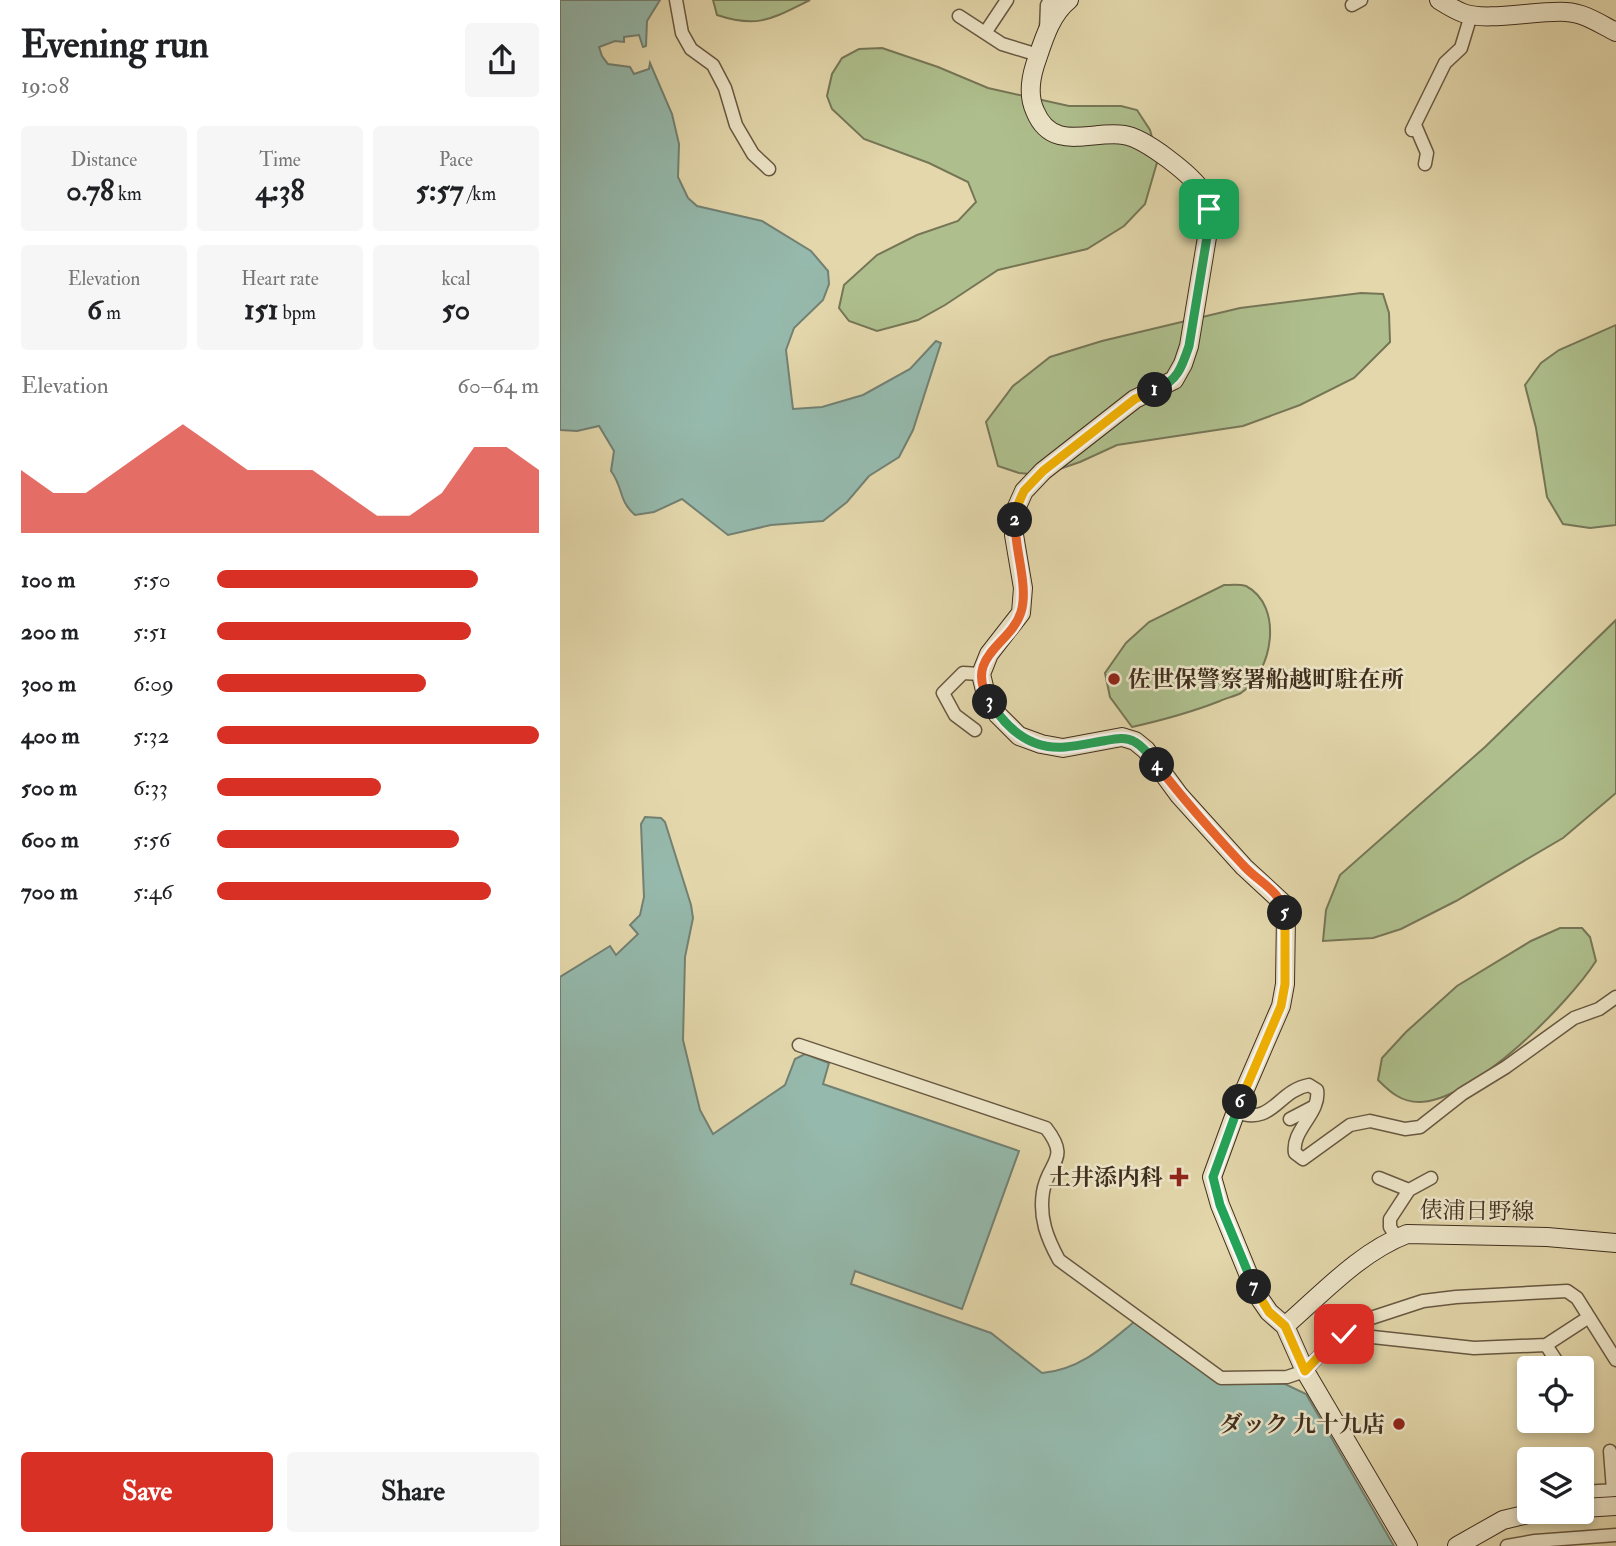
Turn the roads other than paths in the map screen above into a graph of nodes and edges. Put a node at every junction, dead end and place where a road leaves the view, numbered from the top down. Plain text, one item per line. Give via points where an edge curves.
1 (676, 0) edge
2 (1007, 0) edge
3 (1049, 0) edge
4 (1069, 0) edge
5 (1439, 0) edge
6 (1471, 15) junction
7 (959, 16) dead end
8 (1616, 32) edge
9 (985, 33) junction
10 (1046, 33) junction
11 (1038, 55) junction
12 (1425, 164) dead end
13 (769, 169) dead end
14 (981, 674) junction
15 (975, 730) dead end
16 (1616, 997) edge
17 (799, 1045) dead end
18 (1314, 1107) junction
19 (1236, 1112) junction
20 (1290, 1119) dead end
21 (1379, 1178) dead end
22 (1431, 1178) dead end
23 (1409, 1190) junction
24 (1398, 1238) junction
25 (1616, 1243) edge
26 (1590, 1317) junction
27 (1285, 1326) junction
28 (1344, 1334) junction
29 (1546, 1345) junction
30 (1553, 1356) edge
31 (1616, 1360) edge
32 (1305, 1371) junction
33 (1610, 1451) dead end
34 (1594, 1493) edge
35 (1615, 1495) edge
36 (1594, 1503) edge
37 (1517, 1517) edge
38 (1616, 1535) edge
39 (1408, 1546) edge
40 (1457, 1546) edge
41 (1507, 1546) edge

1 - 13 street via 682,33 691,49 713,65 736,125
2 - 9 street
3 - 10 street
4 - 10 street
5 - 6 street
6 - 8 street via 1567,12 1584,15
6 - 12 street via 1461,48 1445,62 1414,127 1427,153
7 - 9 street
9 - 11 street via 1002,44
10 - 11 street
11 - 14 street via 1030,80 1031,103 1040,124 1057,135 1125,135 1156,149 1204,193 1209,225 1189,346 1174,380 1135,399 1024,491 1015,511 1014,535 1023,589 1021,613 989,654
14 - 15 street via 963,673 943,692 955,715
14 - 19 street via 998,715 1019,736 1063,748 1122,737 1135,741 1244,867 1283,903 1285,984 1281,1006
16 - 18 street via 1574,1018 1420,1128 1370,1121 1350,1125 1303,1159 1294,1144
17 - 32 street via 1046,1128 1059,1152 1043,1191 1042,1223 1059,1260 1221,1378 1287,1377
18 - 19 street via 1317,1090 1309,1085 1296,1087 1265,1115 1248,1117
18 - 20 street
19 - 27 street via 1213,1177 1256,1293
21 - 23 street
22 - 23 street
23 - 24 street via 1390,1219
24 - 25 street, 俵浦日野線 via 1425,1233
24 - 27 street, 俵浦日野線 via 1369,1253
26 - 28 street via 1567,1291 1456,1297 1423,1301 1371,1318
26 - 29 street
26 - 31 street
27 - 32 street
28 - 29 street via 1474,1348
28 - 32 street
29 - 30 street
32 - 39 street
33 - 35 street
34 - 35 street
35 - 36 street
37 - 40 street
38 - 41 street

